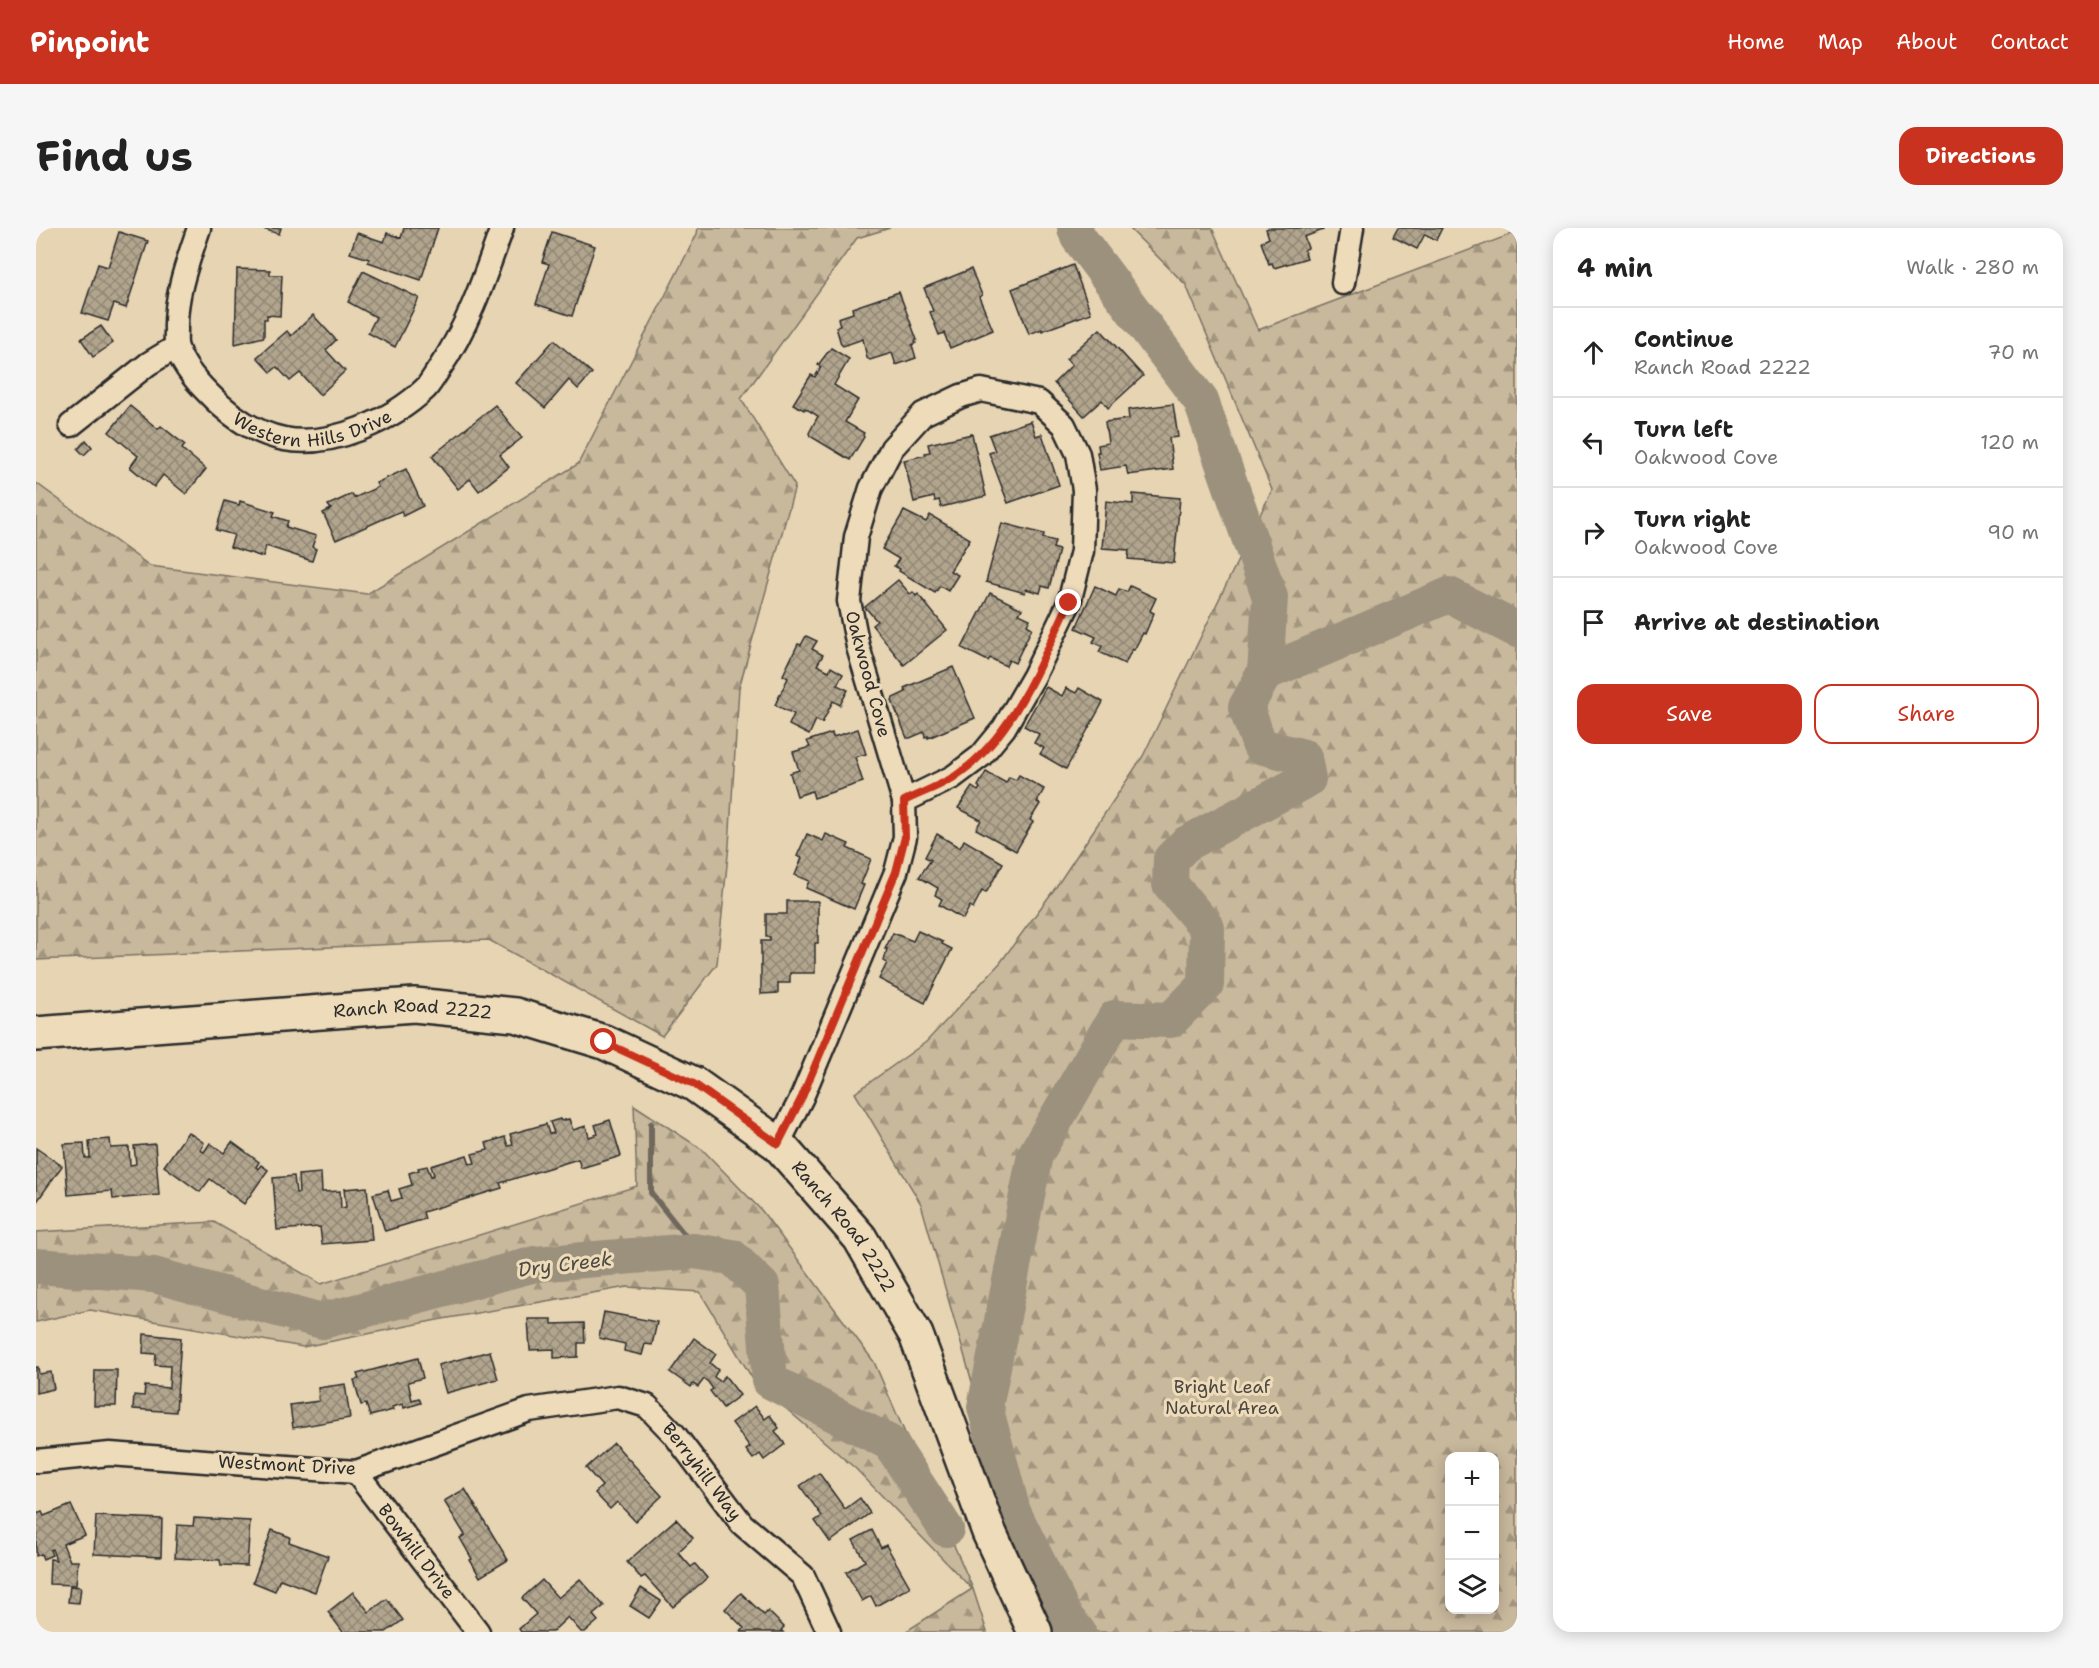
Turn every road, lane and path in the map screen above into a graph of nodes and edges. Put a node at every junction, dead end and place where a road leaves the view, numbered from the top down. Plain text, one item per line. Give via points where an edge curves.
1 (199, 228) edge
2 (502, 228) edge
3 (1352, 228) edge
4 (1343, 283) dead end
5 (176, 347) junction
6 (71, 425) dead end
7 (904, 801) junction
8 (36, 1034) edge
9 (778, 1144) junction
10 (529, 1410) joint
11 (36, 1461) edge
12 (356, 1472) junction
13 (478, 1632) edge
14 (829, 1632) edge
15 (1035, 1632) edge

1 - 5 street via 183,274
2 - 5 street, Western Hills Drive via 481,286 450,352 427,387 397,413 359,430 322,439 285,439 250,427 224,410 194,379
3 - 4 street
5 - 6 street via 148,364
7 - 7 street, Oakwood Cove via 953,777 981,756 1004,728 1034,676 1069,603 1082,551 1084,490 1078,454 1064,425 1039,402 981,390 923,414 892,448 871,488 856,537 849,601 858,647
7 - 9 street, Oakwood Cove via 905,837 896,872 802,1097
8 - 9 main road, Ranch Road 2222 via 414,1005 515,1015 604,1042 694,1084
9 - 15 main road, Ranch Road 2222 via 860,1238 916,1335 989,1532
10 - 12 street, Westmont Drive
10 - 14 street, Berryhill Way via 618,1397 648,1406 742,1524 803,1576
11 - 12 street, Westmont Drive via 110,1454
12 - 13 street, Bowhill Drive

